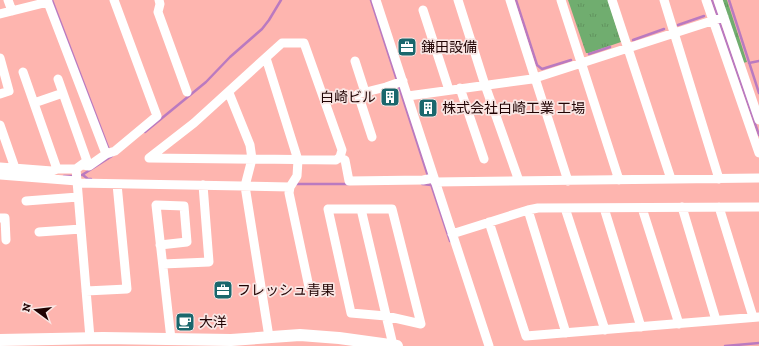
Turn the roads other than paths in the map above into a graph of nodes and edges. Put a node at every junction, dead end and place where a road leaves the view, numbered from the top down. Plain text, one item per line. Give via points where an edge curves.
1 (8, 0) edge
2 (114, 0) edge
3 (159, 0) edge
4 (376, 0) edge
5 (458, 0) edge
6 (510, 0) edge
7 (561, 0) edge
8 (612, 0) edge
9 (664, 0) edge
10 (706, 0) edge
11 (718, 0) edge
12 (47, 1) edge
13 (423, 10) dead end
14 (12, 11) junction
15 (0, 14) edge
16 (718, 19) junction
17 (674, 33) junction
18 (628, 48) junction
19 (0, 58) edge
20 (266, 58) junction
21 (355, 61) dead end
22 (581, 63) junction
23 (23, 72) dead end
24 (536, 78) junction
25 (58, 79) dead end
26 (399, 82) junction
27 (485, 85) junction
28 (460, 88) junction
29 (449, 90) junction
30 (187, 92) dead end
31 (229, 92) junction
32 (365, 92) junction
33 (63, 93) junction
34 (0, 94) edge
35 (408, 96) junction
36 (34, 103) junction
37 (759, 120) edge
38 (0, 125) edge
39 (372, 137) dead end
40 (109, 153) junction
41 (759, 153) edge
42 (340, 157) junction
43 (252, 159) junction
44 (484, 159) dead end
45 (298, 160) junction
46 (0, 167) edge
47 (15, 168) junction
48 (57, 169) junction
49 (0, 175) edge
50 (77, 175) junction
51 (759, 178) edge
52 (432, 179) junction
53 (671, 179) junction
54 (719, 179) junction
55 (619, 180) junction
56 (518, 181) junction
57 (568, 181) junction
58 (117, 184) junction
59 (245, 184) junction
60 (203, 185) junction
61 (291, 185) junction
62 (78, 197) junction
63 (26, 201) dead end
64 (682, 207) junction
65 (719, 207) junction
66 (759, 207) edge
67 (565, 208) junction
68 (604, 208) junction
69 (642, 208) junction
70 (361, 209) junction
71 (528, 210) junction
72 (0, 218) edge
73 (489, 222) junction
74 (81, 229) junction
75 (40, 232) dead end
76 (452, 234) junction
77 (6, 240) dead end
78 (160, 244) junction
79 (162, 264) junction
80 (309, 287) dead end
81 (86, 291) junction
82 (386, 316) junction
83 (756, 317) edge
84 (716, 320) junction
85 (679, 324) junction
86 (641, 327) junction
87 (605, 330) junction
88 (566, 333) junction
89 (269, 337) junction
90 (90, 338) junction
91 (0, 340) edge
92 (104, 342) edge
93 (179, 342) edge
94 (339, 342) edge
95 (395, 346) edge
96 (489, 346) edge

1 - 14 street
2 - 40 street via 157,116
3 - 30 street via 158,12
4 - 26 street
5 - 27 street
6 - 24 street
7 - 22 street
8 - 18 street
9 - 17 street
10 - 16 street
11 - 16 street
12 - 14 street
12 - 40 street
13 - 29 street
14 - 15 street
16 - 17 street
16 - 37 street
16 - 41 street
17 - 18 street
17 - 54 street
18 - 22 street
18 - 53 street
19 - 34 street via 9,90
20 - 31 street
20 - 42 street via 282,43 304,43 342,150
20 - 45 street
21 - 32 street
22 - 24 street
22 - 55 street
23 - 36 street
24 - 27 street
24 - 57 street
25 - 33 street
26 - 32 street
26 - 35 street
27 - 28 street
27 - 56 street
28 - 29 street
28 - 44 street
29 - 35 street
31 - 43 street via 250,145
31 - 43 street via 149,158
32 - 39 street via 358,94
33 - 36 street
33 - 50 street via 87,161
35 - 52 street
36 - 48 street
38 - 47 street
40 - 50 street
42 - 45 street via 336,160
42 - 52 street via 345,160 349,181
43 - 45 street
43 - 59 street
45 - 61 street via 297,176
46 - 47 street
47 - 48 street via 52,172
48 - 50 street
49 - 50 street
50 - 58 street
50 - 62 street
51 - 54 street
52 - 56 street
52 - 76 street
53 - 54 street
53 - 55 street
55 - 57 street
56 - 57 street
58 - 60 street
58 - 81 street via 127,289
59 - 60 street
59 - 61 street
59 - 89 street
60 - 79 street via 209,262
61 - 80 street via 289,193
62 - 63 street
62 - 74 street
64 - 65 street
64 - 69 street
64 - 84 street
65 - 66 street
65 - 83 street
67 - 68 street
67 - 71 street
67 - 87 street
68 - 69 street
68 - 86 street
69 - 85 street
70 - 82 street
70 - 82 street via 328,209 351,313
70 - 82 street via 392,209 420,324
71 - 73 street
71 - 88 street
72 - 77 street via 5,218
73 - 76 street
73 - 88 street via 526,336
74 - 75 street
74 - 81 street
76 - 96 street
78 - 78 street via 156,205 184,206 187,242
78 - 79 street
79 - 93 street
81 - 90 street
82 - 95 street
83 - 84 street
84 - 85 street
85 - 86 street
86 - 87 street
87 - 88 street
89 - 93 main road
89 - 94 main road via 300,335
90 - 91 main road
90 - 92 main road
92 - 93 main road
94 - 95 main road

